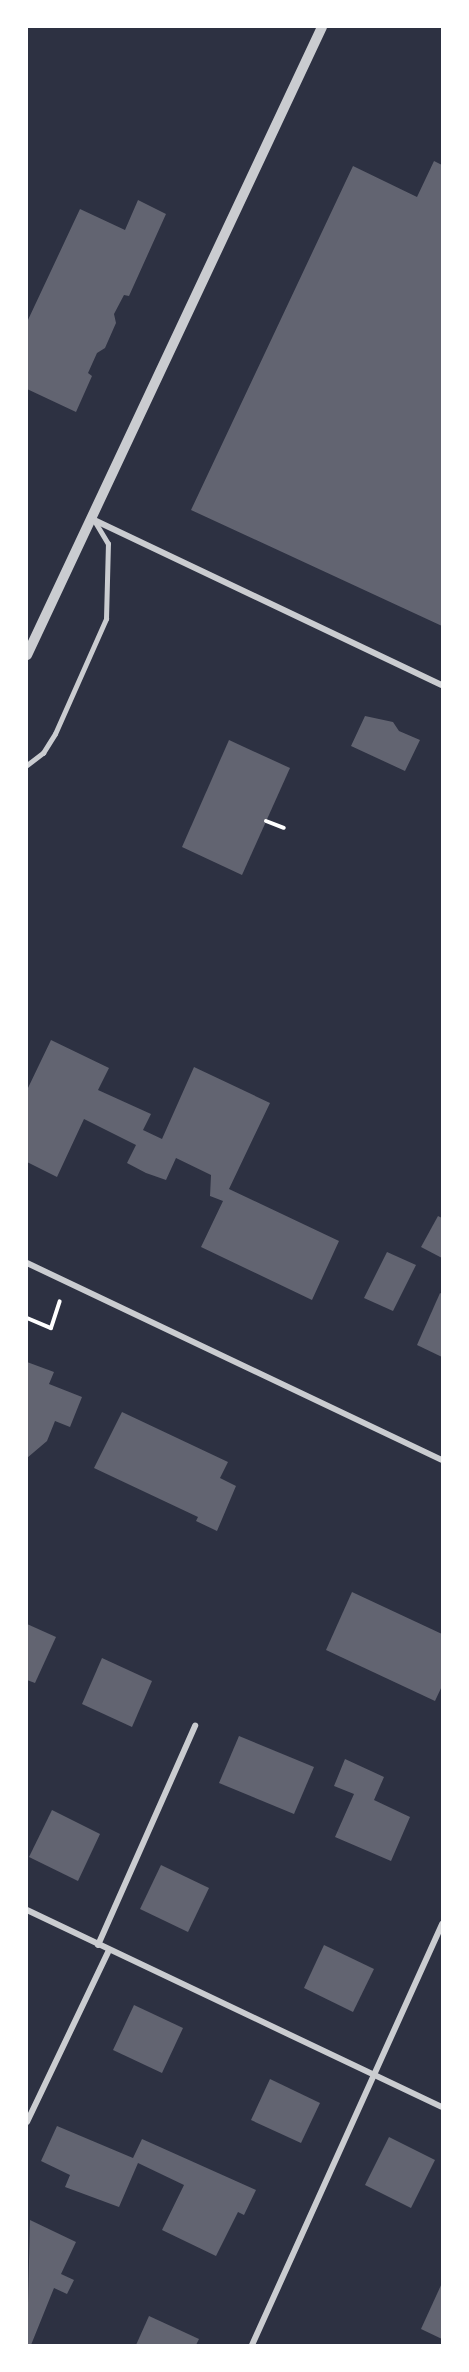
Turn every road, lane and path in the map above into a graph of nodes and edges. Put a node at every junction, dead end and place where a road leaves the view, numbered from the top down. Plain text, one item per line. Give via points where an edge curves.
1 (322, 27) edge
2 (93, 519) junction
3 (27, 655) edge
4 (442, 685) edge
5 (27, 765) edge
6 (266, 821) dead end
7 (284, 828) dead end
8 (27, 1263) edge
9 (60, 1300) dead end
10 (27, 1318) edge
11 (442, 1460) edge
12 (195, 1726) dead end
13 (27, 1910) edge
14 (442, 1924) edge
15 (99, 1945) junction
16 (109, 1950) junction
17 (373, 2074) junction
18 (442, 2107) edge
19 (27, 2122) edge
20 (252, 2345) edge

1 - 2 street
2 - 3 street
2 - 4 street
2 - 5 lane via 108,544 106,618 55,734 42,753
6 - 7 path
8 - 11 street
9 - 10 path via 51,1328
12 - 15 street
13 - 15 street
14 - 17 street
15 - 16 street
16 - 17 street
16 - 19 street
17 - 18 street
17 - 20 street

